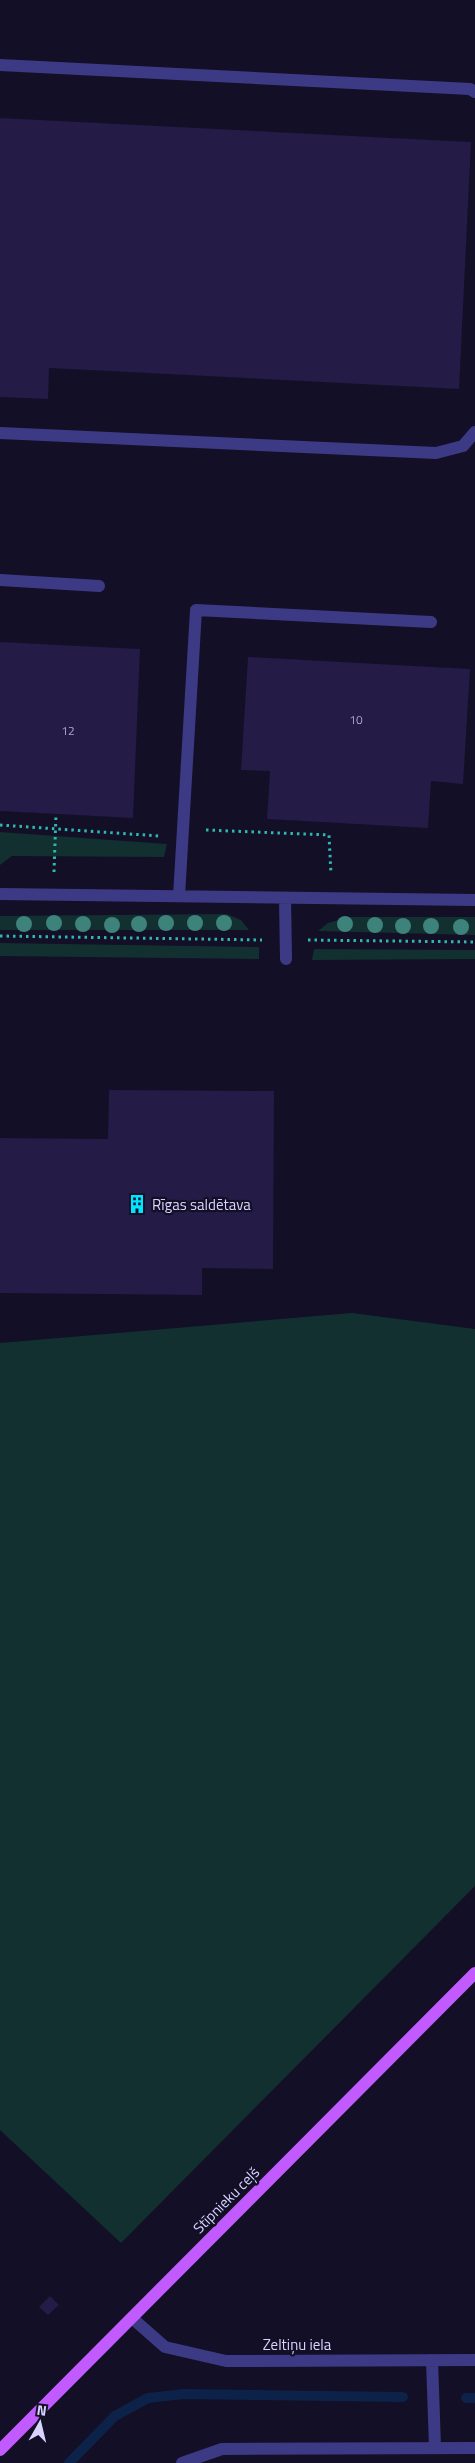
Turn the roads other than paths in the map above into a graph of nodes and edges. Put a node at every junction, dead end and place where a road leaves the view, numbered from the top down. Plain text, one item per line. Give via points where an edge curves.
1 (0, 65) edge
2 (475, 92) edge
3 (475, 432) edge
4 (0, 433) edge
5 (0, 580) edge
6 (100, 586) dead end
7 (431, 622) dead end
8 (0, 894) edge
9 (179, 896) junction
10 (285, 898) junction
11 (475, 900) edge
12 (286, 959) dead end
13 (475, 1973) edge
14 (132, 2318) junction
15 (432, 2360) junction
16 (475, 2360) edge
17 (435, 2447) junction
18 (475, 2448) edge
19 (0, 2450) edge
20 (182, 2463) edge

1 - 2 street via 470,88
3 - 4 street via 463,446 436,453
5 - 6 street
7 - 9 street via 196,610
8 - 9 street
9 - 10 street
10 - 11 street
10 - 12 street
13 - 14 main road, Stīpnieku ceļš
14 - 15 street, Zeltiņu iela via 165,2347 226,2361
14 - 19 main road, Stīpnieku ceļš
15 - 16 street, Zeltiņu iela
15 - 17 street
17 - 18 street
17 - 20 street via 222,2449

